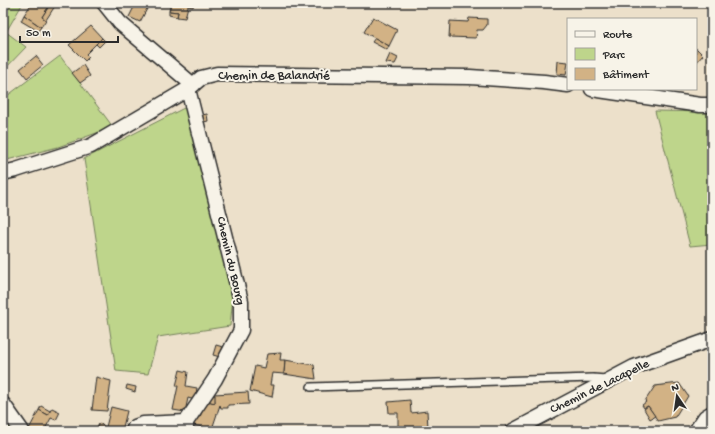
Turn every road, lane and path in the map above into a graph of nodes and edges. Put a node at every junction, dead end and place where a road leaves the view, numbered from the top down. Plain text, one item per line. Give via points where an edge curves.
1 (104, 3) edge
2 (567, 85) edge
3 (190, 87) junction
4 (599, 90) edge
5 (712, 105) edge
6 (3, 172) edge
7 (712, 339) edge
8 (610, 380) junction
9 (310, 386) dead end
10 (3, 404) edge
11 (188, 428) edge
12 (22, 431) edge
13 (134, 431) edge
14 (513, 431) edge

1 - 3 street via 120,22
2 - 3 street, Chemin de Balandrié via 470,77 217,74 201,78
3 - 6 street, Chemin de Balandrié via 91,146
3 - 11 street, Chemin du Bourg via 241,301 241,330
4 - 5 street
7 - 8 street, Chemin de Lacapelle via 634,367
8 - 9 lane via 593,378
8 - 14 street, Chemin de Lacapelle
10 - 12 street
11 - 13 street, Chemin du Bourg via 143,424 135,427

